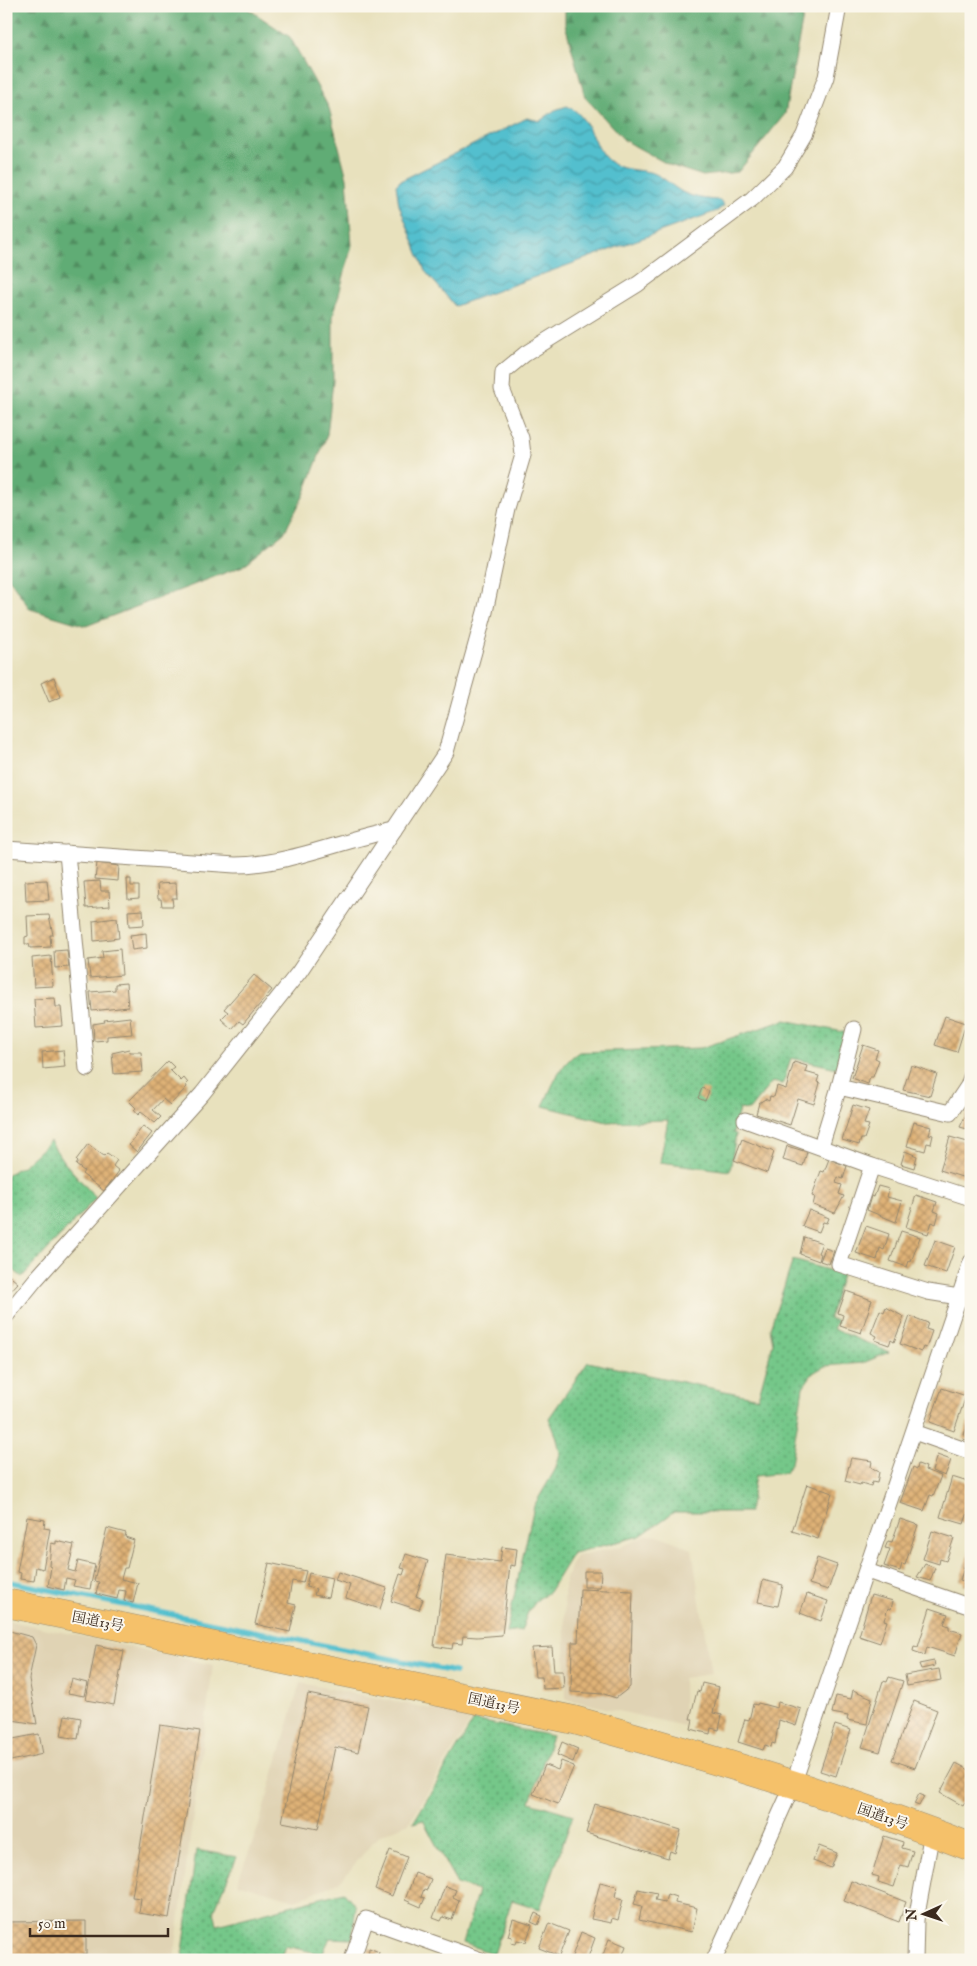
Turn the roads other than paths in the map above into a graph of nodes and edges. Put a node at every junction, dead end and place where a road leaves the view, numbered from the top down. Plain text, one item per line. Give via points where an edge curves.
1 (839, 6) edge
2 (394, 830) junction
3 (6, 849) edge
4 (67, 853) junction
5 (854, 1029) dead end
6 (87, 1069) dead end
7 (971, 1077) edge
8 (839, 1087) junction
9 (744, 1120) dead end
10 (821, 1146) junction
11 (872, 1166) junction
12 (971, 1198) edge
13 (971, 1262) edge
14 (965, 1298) edge
15 (6, 1316) edge
16 (914, 1432) junction
17 (971, 1452) edge
18 (868, 1571) junction
19 (6, 1603) edge
20 (971, 1607) edge
21 (794, 1785) junction
22 (932, 1832) junction
23 (971, 1847) edge
24 (440, 1953) edge
25 (352, 1960) edge
26 (481, 1960) edge
27 (714, 1960) edge
28 (916, 1960) edge

1 - 2 street via 826,77 804,135 785,166 752,199 638,284 525,354 504,372 502,389 521,438 523,455 507,509 485,612 446,752
2 - 4 street via 363,835 261,865
2 - 15 street via 299,972 202,1094
3 - 4 street
4 - 6 street
5 - 8 street
7 - 8 street via 950,1113
8 - 10 street
9 - 10 street
10 - 11 street
11 - 12 street
11 - 14 street via 840,1264 928,1292
13 - 14 street
14 - 16 street
16 - 17 street
16 - 18 street
18 - 20 street
18 - 21 street
19 - 21 highway, 国道13号 via 574,1720
21 - 22 highway, 国道13号
21 - 27 street
22 - 23 highway, 国道13号
22 - 28 street via 916,1920
24 - 25 street via 366,1919
24 - 26 street

